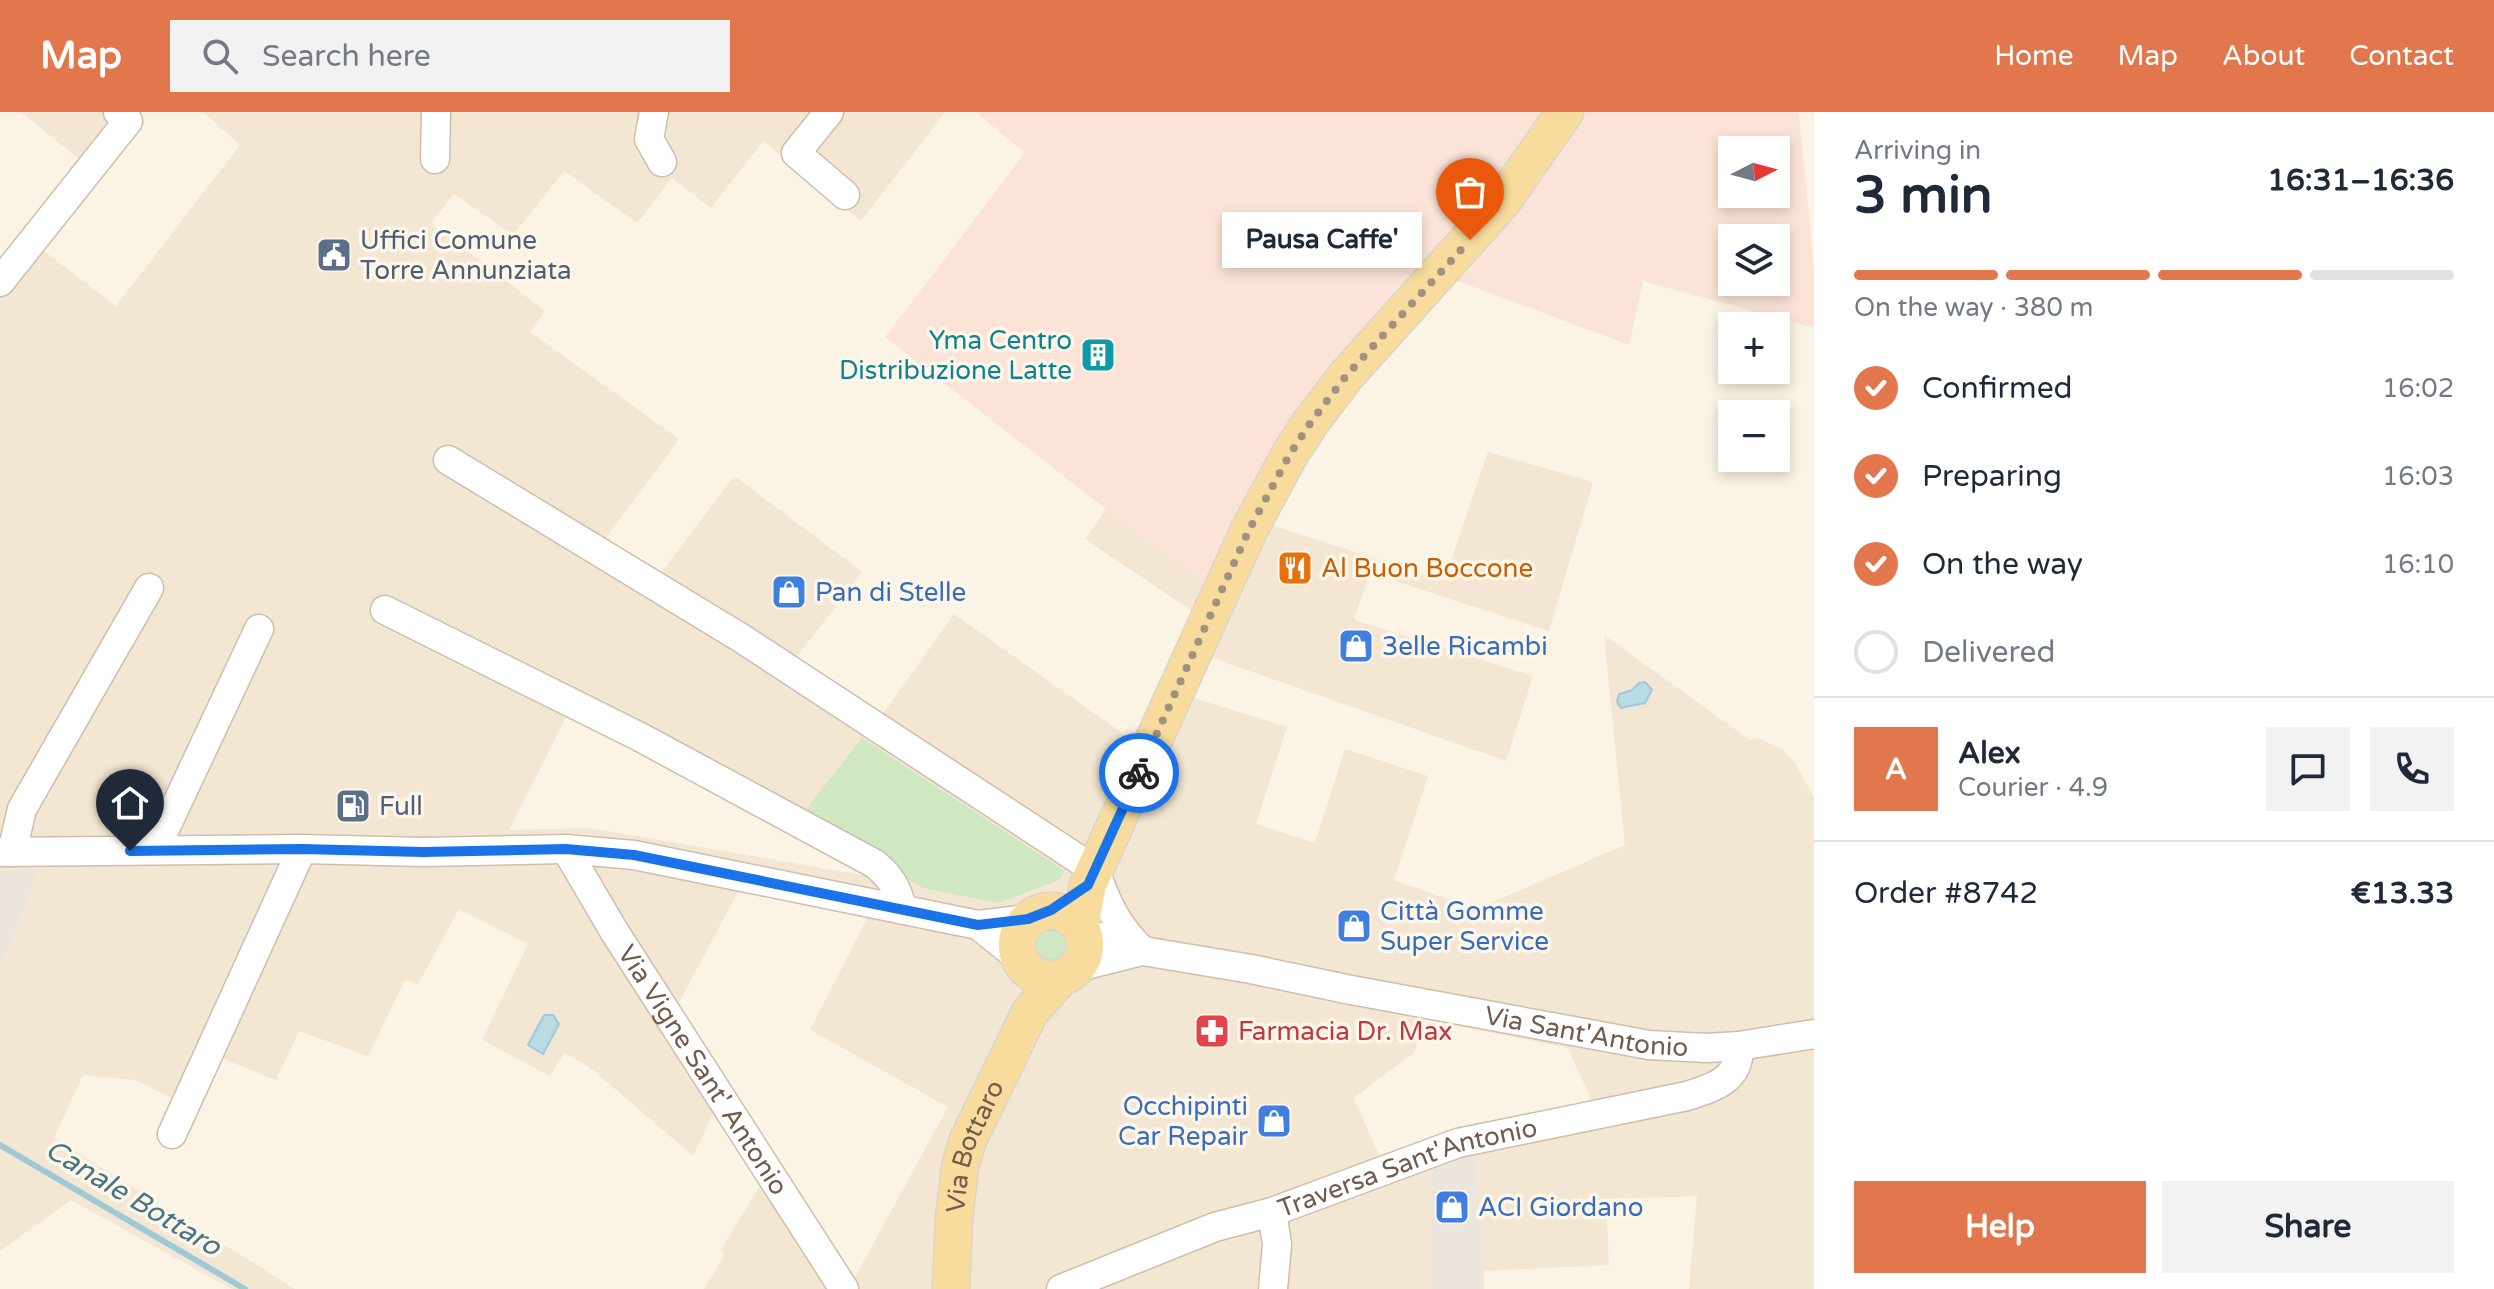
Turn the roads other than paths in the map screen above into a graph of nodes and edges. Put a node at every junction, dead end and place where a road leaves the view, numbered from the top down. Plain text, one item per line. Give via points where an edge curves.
1 (118, 112) edge
2 (436, 112) edge
3 (654, 112) edge
4 (829, 112) edge
5 (1565, 112) edge
6 (435, 159) dead end
7 (662, 162) dead end
8 (845, 195) dead end
9 (0, 282) edge
10 (448, 460) dead end
11 (149, 588) dead end
12 (385, 610) dead end
13 (259, 629) dead end
14 (302, 849) junction
15 (566, 849) junction
16 (155, 850) junction
17 (6, 852) edge
18 (1091, 878) junction
19 (902, 908) junction
20 (978, 925) junction
21 (1053, 945) junction
22 (1143, 951) junction
23 (1804, 1036) edge
24 (1736, 1058) junction
25 (172, 1134) dead end
26 (1272, 1212) junction
27 (844, 1289) edge
28 (951, 1289) edge
29 (1061, 1289) edge
30 (1273, 1289) edge

1 - 9 street via 128,121
2 - 6 street
3 - 7 street via 649,139
4 - 8 street via 796,153
5 - 18 main road via 1502,202 1346,376 1290,454 1249,530
10 - 18 street via 741,638
11 - 17 street via 22,809
12 - 19 street via 640,737 875,864 897,888
13 - 16 street
14 - 15 street
14 - 16 street
14 - 25 street
15 - 19 street via 634,855
15 - 27 street, Via Vigne Sant' Antonio
16 - 17 street
18 - 21 main road
18 - 22 street via 1126,935
19 - 20 street
20 - 21 street, Via Sant'Antonio
20 - 21 street
21 - 22 street, Via Sant'Antonio
21 - 28 main road, Via Bottaro via 1030,1012 968,1140 954,1219
22 - 24 street, Via Sant'Antonio via 1649,1045 1707,1048
23 - 24 street, Via Sant'Antonio
24 - 26 street, Traversa Sant'Antonio via 1707,1090 1458,1143
26 - 29 street, Traversa Sant'Antonio via 1215,1227
26 - 30 street via 1277,1244

